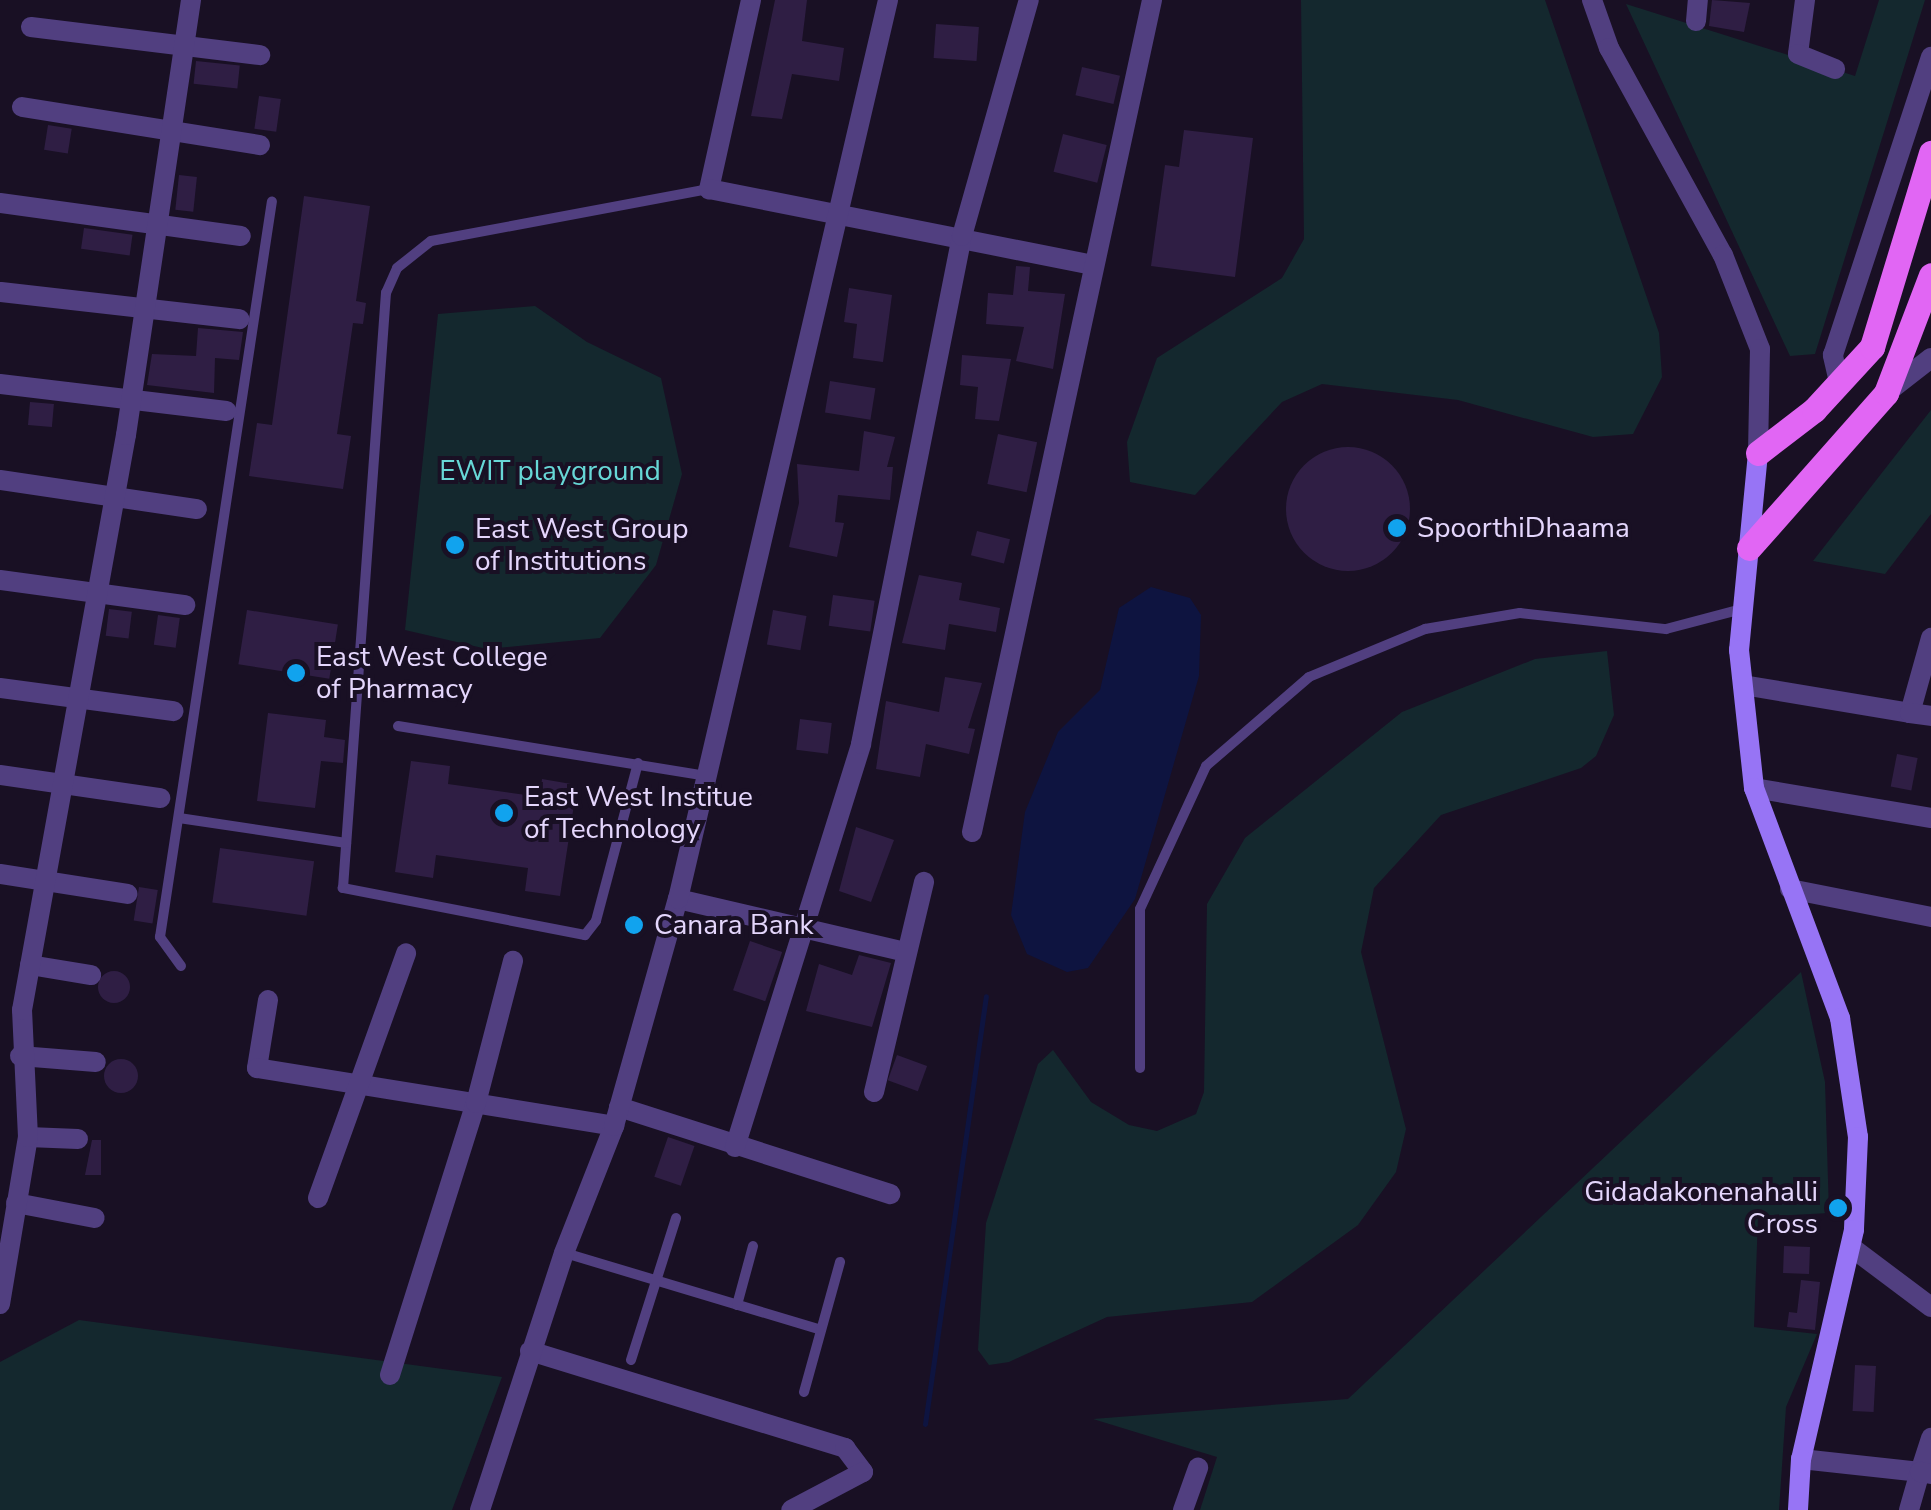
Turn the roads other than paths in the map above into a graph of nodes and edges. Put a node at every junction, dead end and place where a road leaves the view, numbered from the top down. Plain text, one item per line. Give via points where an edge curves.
1 (191, 0) edge
2 (751, 0) edge
3 (888, 0) edge
4 (1029, 0) edge
5 (1152, 0) edge
6 (1592, 0) edge
7 (1805, 0) edge
8 (31, 27) dead end
9 (184, 44) junction
10 (260, 55) dead end
11 (1931, 57) edge
12 (1835, 69) dead end
13 (22, 108) dead end
14 (172, 130) junction
15 (260, 145) dead end
16 (1931, 153) edge
17 (709, 189) junction
18 (272, 202) dead end
19 (0, 204) edge
20 (838, 212) junction
21 (158, 223) junction
22 (242, 236) dead end
23 (962, 236) junction
24 (1094, 265) junction
25 (1931, 275) edge
26 (1, 292) edge
27 (145, 308) junction
28 (239, 319) dead end
29 (1931, 358) edge
30 (1839, 382) junction
31 (0, 384) edge
32 (1886, 393) junction
33 (132, 398) junction
34 (226, 411) dead end
35 (1758, 453) junction
36 (0, 480) edge
37 (115, 497) junction
38 (197, 509) dead end
39 (1749, 548) junction
40 (0, 580) edge
41 (97, 595) junction
42 (185, 605) dead end
43 (1747, 608) junction
44 (1931, 638) edge
45 (1743, 685) junction
46 (0, 688) edge
47 (78, 698) junction
48 (173, 711) dead end
49 (1921, 715) edge
50 (398, 726) dead end
51 (638, 763) junction
52 (0, 774) edge
53 (706, 776) junction
54 (62, 785) junction
55 (1754, 788) junction
56 (160, 798) dead end
57 (179, 818) junction
58 (1931, 818) edge
59 (972, 832) dead end
60 (346, 843) junction
61 (0, 874) edge
62 (45, 882) junction
63 (924, 882) dead end
64 (1790, 889) junction
65 (127, 894) dead end
66 (678, 899) junction
67 (1931, 918) edge
68 (807, 926) junction
69 (902, 951) junction
70 (406, 953) dead end
71 (513, 961) dead end
72 (30, 965) junction
73 (180, 966) dead end
74 (91, 975) dead end
75 (268, 1000) dead end
76 (20, 1056) junction
77 (96, 1062) dead end
78 (1140, 1068) dead end
79 (355, 1083) junction
80 (874, 1092) dead end
81 (476, 1103) junction
82 (617, 1116) junction
83 (28, 1136) junction
84 (78, 1139) dead end
85 (735, 1147) junction
86 (890, 1194) dead end
87 (318, 1198) dead end
88 (16, 1203) junction
89 (95, 1218) dead end
90 (676, 1218) dead end
91 (754, 1246) dead end
92 (1851, 1247) junction
93 (564, 1253) junction
94 (840, 1262) dead end
95 (657, 1281) junction
96 (0, 1304) edge
97 (737, 1305) junction
98 (1931, 1307) edge
99 (820, 1330) junction
100 (530, 1351) junction
101 (632, 1360) dead end
102 (390, 1375) dead end
103 (804, 1392) dead end
104 (1931, 1438) edge
105 (1802, 1458) junction
106 (1198, 1468) dead end
107 (1926, 1473) edge
108 (480, 1510) edge
109 (790, 1510) edge
110 (1183, 1510) edge
111 (1798, 1510) edge
112 (1909, 1510) edge

1 - 9 street
2 - 17 street
3 - 20 street
4 - 23 street
5 - 24 street
6 - 35 street via 1610,48 1723,255 1760,350
7 - 12 street via 1798,54
8 - 9 street
9 - 10 street
9 - 14 street
11 - 30 street via 1833,355
13 - 14 street
14 - 15 street
14 - 21 street
16 - 30 main road via 1872,347
17 - 20 street
17 - 60 lane via 431,242 397,268 386,293
18 - 57 lane
19 - 21 street
20 - 23 street
20 - 53 street
21 - 22 street
21 - 27 street
23 - 24 street
23 - 68 street via 861,744
24 - 59 street
25 - 32 main road
26 - 27 street
27 - 28 street
27 - 33 street
29 - 32 street
30 - 35 main road
31 - 33 street
32 - 39 main road
33 - 34 street
33 - 37 street
35 - 39 main road
36 - 37 street
37 - 38 street
37 - 41 street
39 - 43 main road
40 - 41 street
41 - 42 street
41 - 47 street
43 - 45 main road via 1739,650
43 - 78 lane via 1666,629 1520,614 1425,629 1309,677 1206,766 1140,909
44 - 49 street
45 - 49 street
45 - 55 main road
46 - 47 street
47 - 48 street
47 - 54 street
50 - 51 lane
51 - 53 lane
51 - 60 lane via 596,921 585,934 343,888
52 - 54 street
53 - 66 street
54 - 56 street
54 - 62 street
55 - 58 street
55 - 64 main road
57 - 60 lane
57 - 73 lane via 160,937
61 - 62 street
62 - 65 street
62 - 72 street
63 - 69 street
64 - 67 street
64 - 92 main road via 1840,1018 1858,1136
66 - 68 street
66 - 82 street
68 - 69 street
68 - 85 street
69 - 80 street
70 - 79 street
71 - 81 street
72 - 74 street
72 - 76 street
75 - 79 street via 257,1068
76 - 77 street
76 - 83 street
79 - 81 street
79 - 87 street
81 - 82 street
81 - 102 street
82 - 85 street
82 - 93 street
83 - 84 street
83 - 88 street
85 - 86 street
88 - 89 street
88 - 96 street
90 - 95 lane
91 - 97 lane
92 - 98 street
92 - 105 main road
93 - 95 lane
93 - 100 street
94 - 99 lane
95 - 97 lane
95 - 101 lane
97 - 99 lane
99 - 103 lane
100 - 108 street
100 - 109 street via 845,1448 863,1472
104 - 107 street
105 - 107 street
105 - 111 main road
106 - 110 street
107 - 112 street

